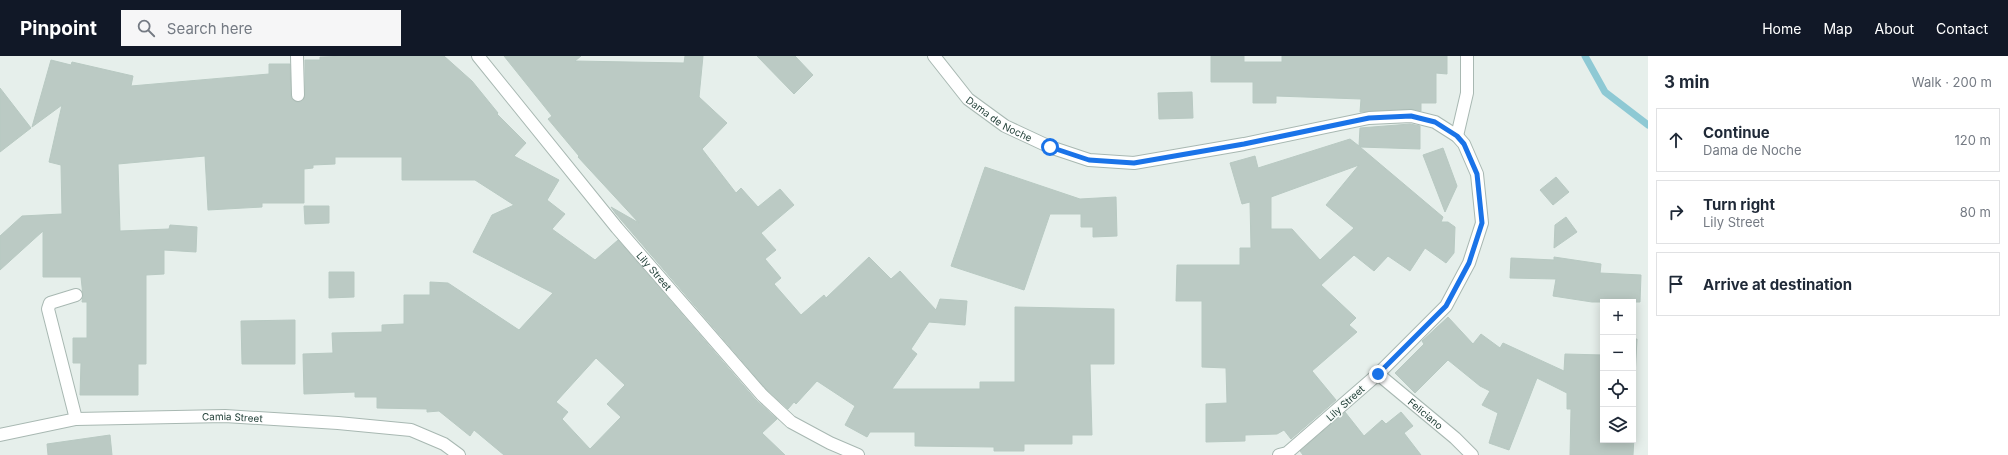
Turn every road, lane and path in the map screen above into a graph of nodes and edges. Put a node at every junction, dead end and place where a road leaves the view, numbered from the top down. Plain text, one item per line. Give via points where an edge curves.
1 (297, 56) edge
2 (478, 56) edge
3 (934, 56) edge
4 (1467, 56) edge
5 (298, 95) dead end
6 (1457, 136) junction
7 (76, 295) dead end
8 (1378, 374) junction
9 (76, 419) junction
10 (0, 435) edge
11 (459, 455) edge
12 (858, 455) edge
13 (1279, 455) edge
14 (1472, 455) edge

1 - 5 street
2 - 12 street, Lily Street via 617,228 762,395 791,422
3 - 6 street, Dama de Noche via 968,99 1005,126 1050,147 1089,160 1134,163 1244,144 1369,118 1411,116 1435,122
4 - 6 street via 1467,93
6 - 8 street, Lily Street via 1464,144 1477,174 1482,223 1469,263 1446,306
7 - 9 street via 50,303 48,309
8 - 13 street, Lily Street via 1293,448
8 - 14 street, Feliciano
9 - 10 street, Camia Street
9 - 11 street, Camia Street via 225,416 384,427 411,430 444,444

